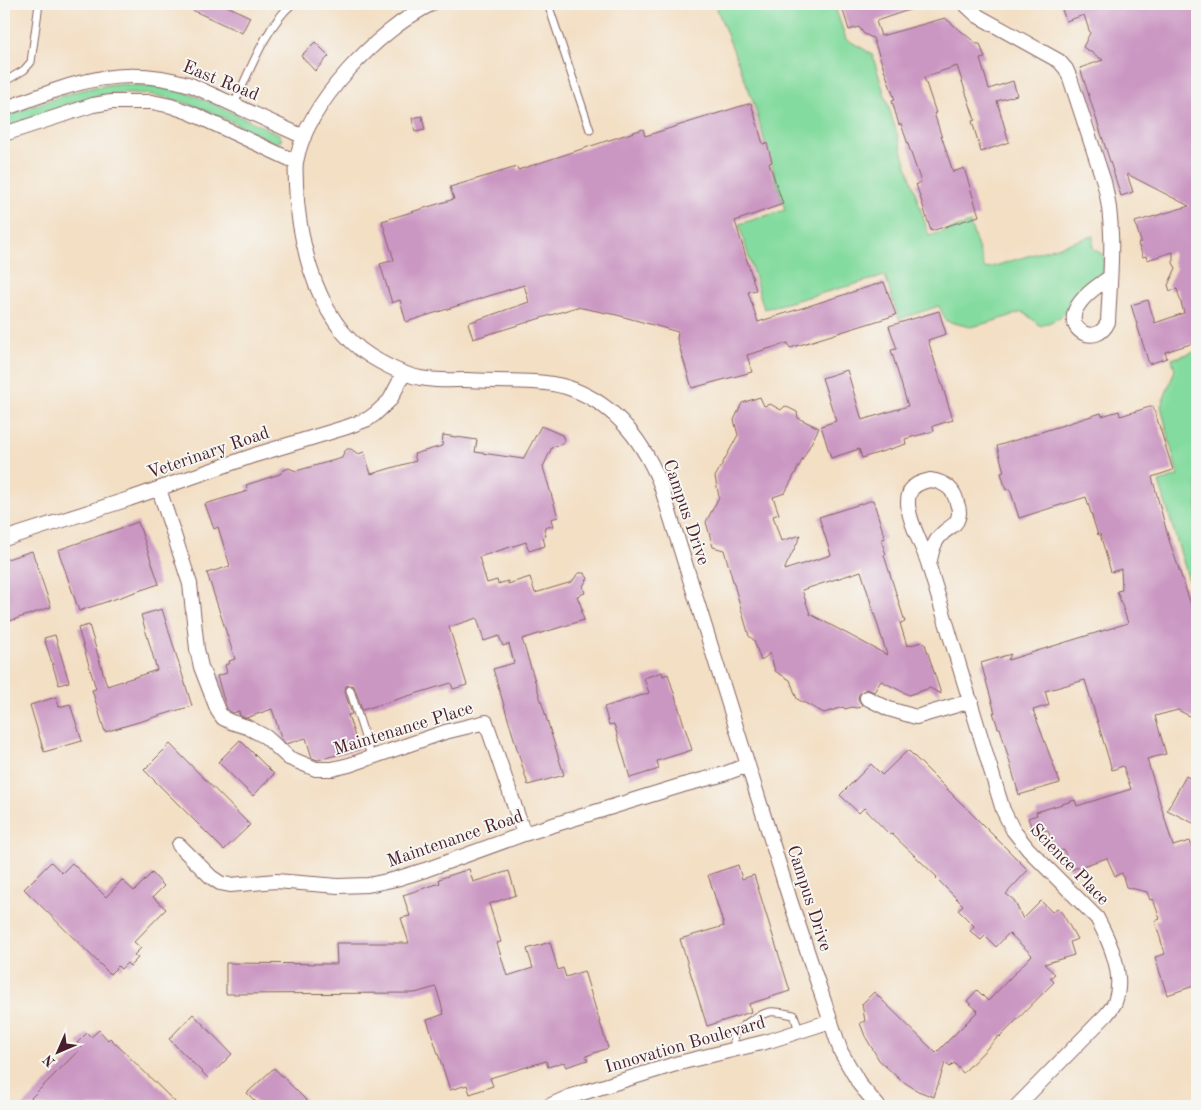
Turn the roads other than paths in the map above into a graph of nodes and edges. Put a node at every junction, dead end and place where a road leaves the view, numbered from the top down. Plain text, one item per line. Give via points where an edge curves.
1 (39, 4) edge
2 (292, 4) edge
3 (431, 4) edge
4 (548, 4) edge
5 (965, 4) edge
6 (4, 82) edge
7 (234, 104) junction
8 (4, 109) edge
9 (590, 130) dead end
10 (4, 134) edge
11 (304, 137) junction
12 (296, 162) junction
13 (1110, 277) junction
14 (404, 373) junction
15 (158, 489) junction
16 (917, 532) junction
17 (942, 534) junction
18 (4, 539) edge
19 (929, 566) junction
20 (350, 690) dead end
21 (866, 698) dead end
22 (970, 701) junction
23 (371, 756) junction
24 (748, 766) junction
25 (524, 834) junction
26 (179, 845) dead end
27 (831, 1021) junction
28 (799, 1031) junction
29 (736, 1049) junction
30 (549, 1106) edge
31 (878, 1106) edge
32 (1017, 1106) edge

1 - 6 lane via 31,62
2 - 7 lane via 269,32
3 - 11 street, Campus Drive via 406,19 348,70
4 - 9 lane
5 - 13 street via 978,16 1059,61 1066,69 1108,198
7 - 8 street, East Road via 175,80 126,75 87,80
7 - 11 street, East Road
10 - 12 street via 92,105 152,102 191,113
11 - 12 street, Campus Drive
12 - 14 street, Campus Drive via 300,230 324,304 339,327 368,355
13 - 13 street via 1078,306 1074,315 1077,328 1084,334 1102,331 1108,322
14 - 15 street, Veterinary Road via 390,400 368,418
14 - 24 street, Campus Drive via 427,380 533,382 566,387 589,396 625,424 648,457 660,483
15 - 18 street, Veterinary Road
15 - 23 street, Maintenance Place via 190,584 201,667 223,718 266,737 295,761 316,769 349,765
16 - 17 street via 934,536
16 - 17 street, Science Place via 910,514 908,495 914,487 930,480 942,483 954,492 960,512 958,520
16 - 19 street, Science Place
17 - 19 street, Science Place via 932,550
19 - 22 street, Science Place
20 - 23 lane
21 - 22 street via 916,717
22 - 32 street, Science Place via 1003,810 1013,830 1097,918 1118,976 1114,1004 1106,1015
23 - 25 street, Maintenance Place via 486,722
24 - 25 street, Maintenance Road
24 - 27 street, Campus Drive
25 - 26 street, Maintenance Road via 425,870 361,886 276,881 237,886 220,883
27 - 28 street, Innovation Boulevard
27 - 31 street, Campus Drive via 850,1069
28 - 29 street, Innovation Boulevard
28 - 29 lane via 794,1015 771,1012 744,1024 733,1035
29 - 30 street, Innovation Boulevard via 679,1063

